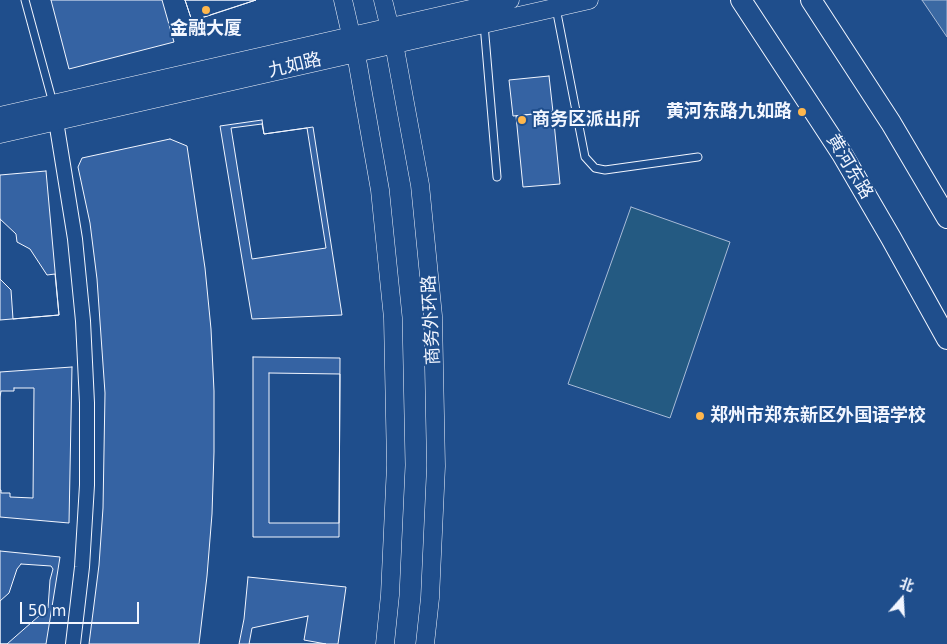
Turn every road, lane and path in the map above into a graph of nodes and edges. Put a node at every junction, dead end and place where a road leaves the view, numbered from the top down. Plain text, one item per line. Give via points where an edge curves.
1 (25, 0) edge
2 (343, 0) edge
3 (383, 0) edge
4 (510, 0) edge
5 (589, 0) edge
6 (741, 0) edge
7 (811, 0) edge
8 (556, 8) junction
9 (484, 24) junction
10 (390, 27) junction
11 (352, 35) junction
12 (394, 44) junction
13 (356, 53) junction
14 (54, 112) junction
15 (0, 116) edge
16 (0, 134) edge
17 (698, 157) dead end
18 (497, 176) dead end
19 (947, 218) edge
20 (947, 339) edge
21 (73, 644) edge
22 (385, 644) edge
23 (425, 644) edge

1 - 14 lane
2 - 11 street
3 - 10 street, 商务外环路
4 - 10 street, 九如路
5 - 8 street, 九如路
6 - 20 main road, 黄河东路 via 842,154
7 - 19 main road via 892,123
8 - 9 street, 九如路
8 - 17 lane via 582,148 595,168 605,170
9 - 12 street, 九如路
9 - 18 lane
10 - 11 street, 九如路
10 - 12 street, 商务外环路
11 - 13 street
11 - 14 street, 九如路
12 - 13 street, 九如路
12 - 23 street, 商务外环路 via 420,185 433,316 436,466
13 - 14 street, 九如路
13 - 22 street via 380,190 393,318 396,465
14 - 15 street, 九如路
14 - 16 street, 九如路
14 - 21 street via 75,239 87,403 85,521

